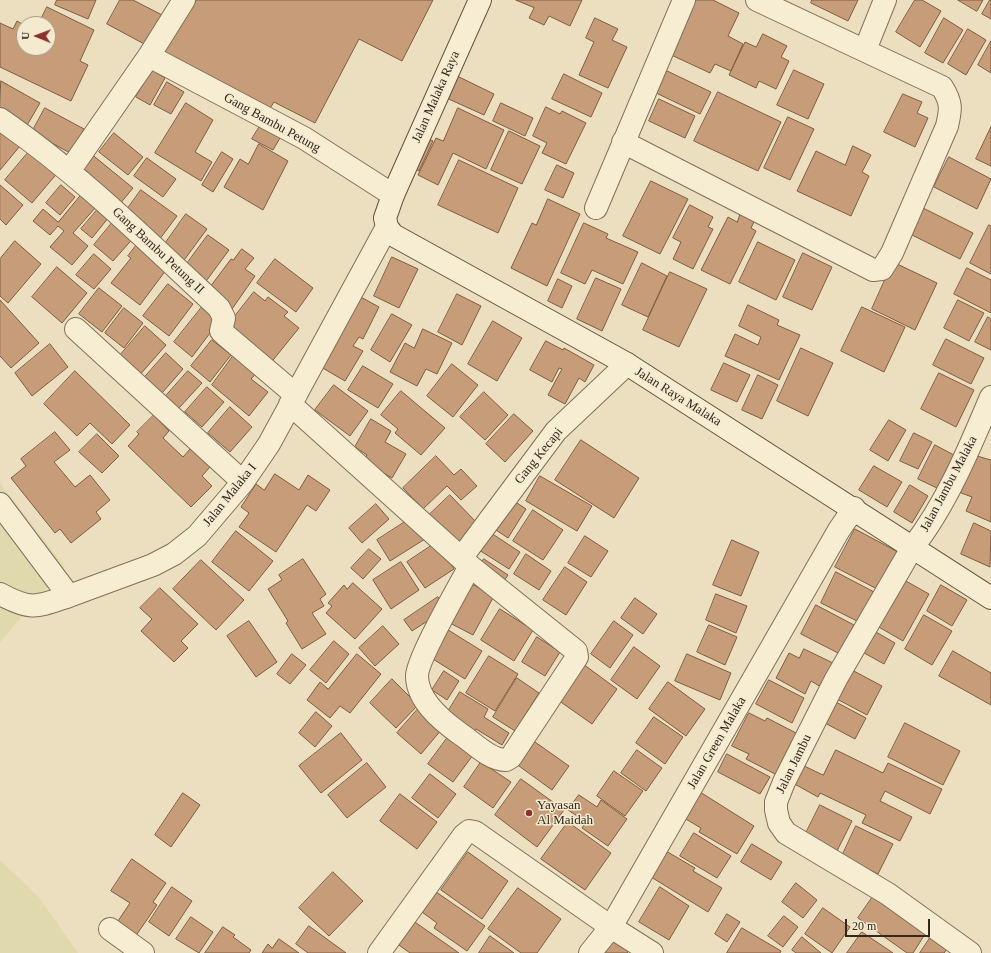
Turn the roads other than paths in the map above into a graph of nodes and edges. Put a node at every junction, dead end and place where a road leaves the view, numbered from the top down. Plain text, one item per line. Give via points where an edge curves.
1 (184, 0) edge
2 (480, 0) edge
3 (684, 0) edge
4 (757, 0) edge
5 (885, 0) edge
6 (865, 50) junction
7 (150, 56) junction
8 (0, 119) edge
9 (623, 142) junction
10 (70, 170) junction
11 (393, 195) junction
12 (596, 208) dead end
13 (387, 227) junction
14 (76, 329) dead end
15 (627, 364) junction
16 (991, 397) edge
17 (293, 400) junction
18 (243, 482) junction
19 (0, 505) edge
20 (854, 508) junction
21 (912, 548) junction
22 (466, 561) junction
23 (0, 594) edge
24 (69, 596) junction
25 (991, 598) edge
26 (611, 927) junction
27 (110, 929) dead end
28 (143, 953) edge
29 (379, 953) edge
30 (590, 953) edge
31 (652, 953) edge
32 (970, 953) edge

1 - 7 street
2 - 11 street, Jalan Malaka Raya
3 - 9 street
4 - 6 street
5 - 6 street
6 - 9 street via 942,87 949,99 947,126 892,253 882,269 873,270
7 - 10 street
7 - 11 street, Gang Bambu Petung via 304,138
8 - 10 street, Gang Bambu Petung II
9 - 12 street
10 - 17 street, Gang Bambu Petung II via 220,308 224,318 221,330 223,333
11 - 13 street via 385,218
13 - 15 street, Jalan Raya Malaka via 393,235
13 - 17 street, Jalan Malaka I
14 - 18 street
15 - 20 street, Jalan Raya Malaka
15 - 22 street, Gang Kecapi via 556,431
16 - 21 street, Jalan Jambu Malaka via 968,454 924,533
17 - 18 street, Jalan Malaka I via 270,444
17 - 22 street, Gang Bambu Petung II
18 - 24 street, Jalan Malaka I via 197,536 174,554 153,565
19 - 24 street
20 - 21 street, Jalan Raya Malaka
20 - 26 street, Jalan Green Malaka
21 - 25 street, Jalan Raya Malaka
21 - 32 street, Jalan Jambu via 833,686 784,782 776,802 776,810 779,823 786,833 888,894
22 - 22 street, Gang Kecapi via 574,648 577,654 511,757 506,760 494,758 440,719 425,700 418,684 418,670
23 - 24 street, Jalan Malaka I via 21,605 39,606
26 - 29 street via 476,832 469,831
26 - 30 street, Jalan Green Malaka
26 - 31 street
27 - 28 street

